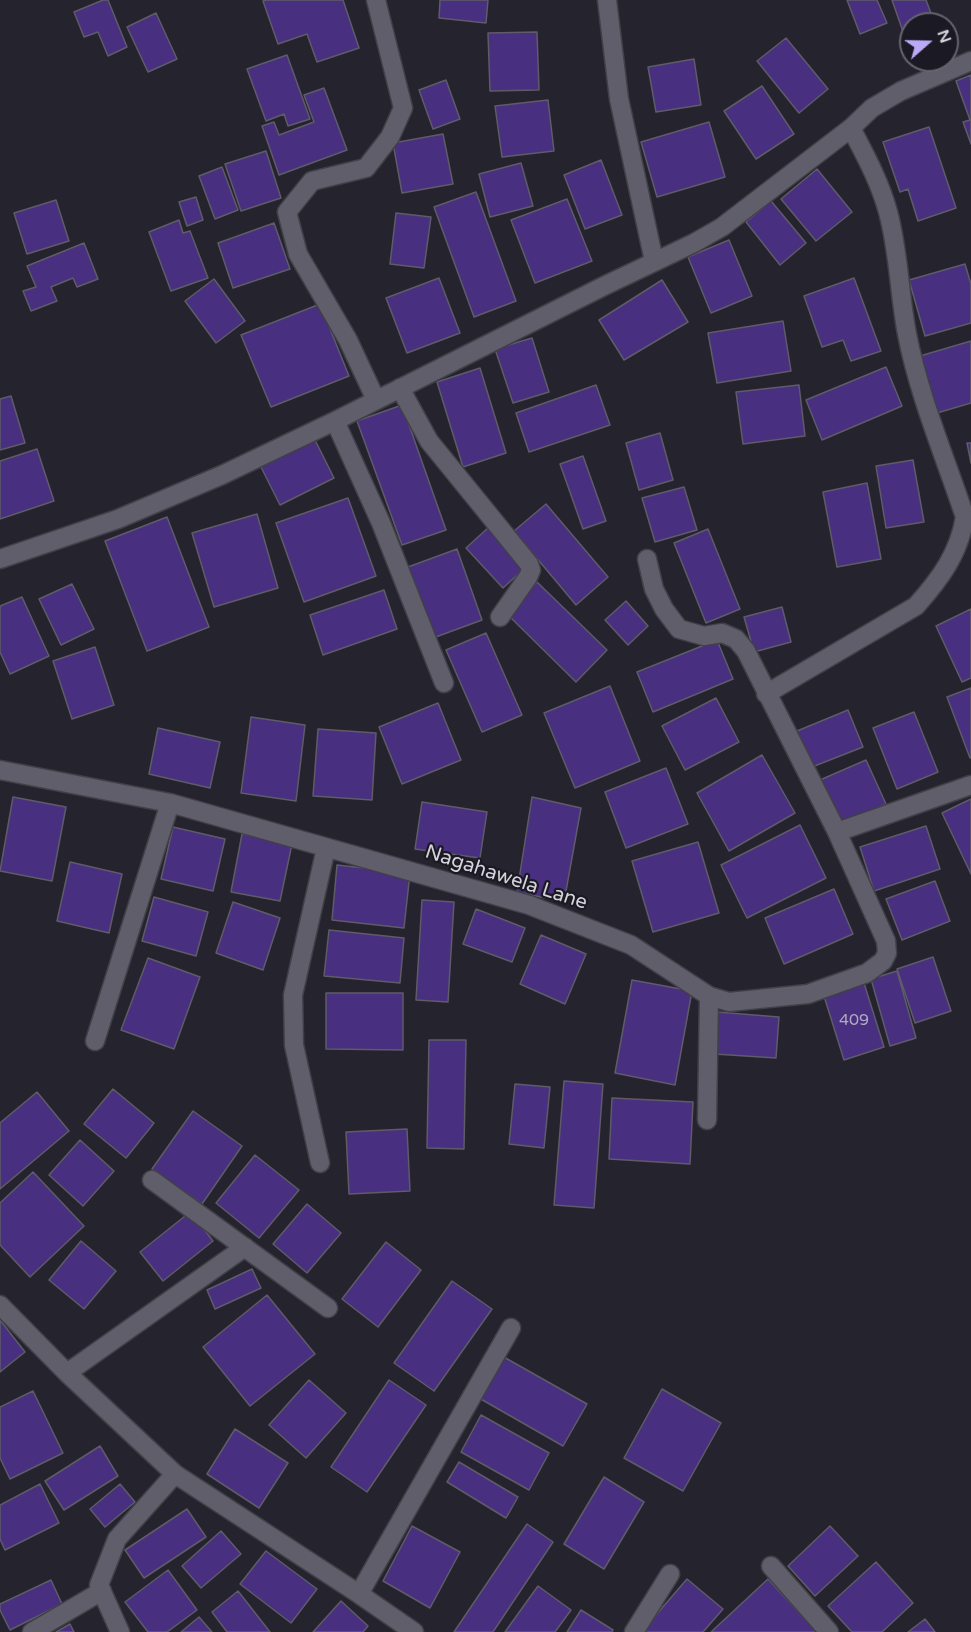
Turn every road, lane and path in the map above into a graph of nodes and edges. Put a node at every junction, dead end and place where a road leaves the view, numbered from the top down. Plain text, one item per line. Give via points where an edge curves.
1 (376, 0) edge
2 (608, 0) edge
3 (971, 61) edge
4 (851, 128) junction
5 (654, 261) junction
6 (400, 388) junction
7 (376, 400) junction
8 (335, 421) junction
9 (0, 559) edge
10 (648, 559) dead end
11 (500, 617) dead end
12 (444, 683) dead end
13 (766, 694) junction
14 (0, 770) edge
15 (971, 785) edge
16 (170, 803) junction
17 (837, 832) junction
18 (327, 848) junction
19 (709, 996) junction
20 (95, 1041) dead end
21 (707, 1120) dead end
22 (320, 1163) dead end
23 (152, 1180) dead end
24 (244, 1247) junction
25 (0, 1305) edge
26 (327, 1308) dead end
27 (511, 1328) dead end
28 (67, 1373) junction
29 (175, 1474) junction
30 (771, 1566) dead end
31 (670, 1574) dead end
32 (102, 1591) junction
33 (359, 1594) junction
34 (32, 1632) edge
35 (120, 1632) edge
36 (414, 1632) edge
37 (634, 1632) edge
38 (829, 1632) edge

1 - 7 street via 403,108 390,137 366,168 312,181 287,212 298,254 348,340
2 - 5 street via 619,99
3 - 4 street via 901,91 872,108
4 - 5 street via 722,227
4 - 13 street via 877,178 888,211 907,335 965,517 961,539 950,562 916,606
5 - 6 street
6 - 7 street
6 - 11 street via 429,441 529,564 528,577
7 - 8 street
8 - 9 street via 118,519
8 - 12 street
10 - 13 street, Nagahawela Lane via 654,589 679,629 704,636 722,633 736,639 746,651
13 - 17 street, Nagahawela Lane
14 - 16 street, Nagahawela Lane
15 - 17 street
16 - 18 street, Nagahawela Lane
16 - 20 street
17 - 19 street, Nagahawela Lane via 886,941 883,961 867,973 808,994 729,1002
18 - 19 street, Nagahawela Lane via 530,905 631,945
18 - 22 street via 293,995 294,1045
19 - 21 street
23 - 24 street
24 - 26 street
24 - 28 street
25 - 28 street
27 - 33 street
28 - 29 street
29 - 32 street via 117,1539 99,1585
29 - 33 street
30 - 38 street
31 - 37 street
32 - 34 street
32 - 35 street
33 - 36 street

